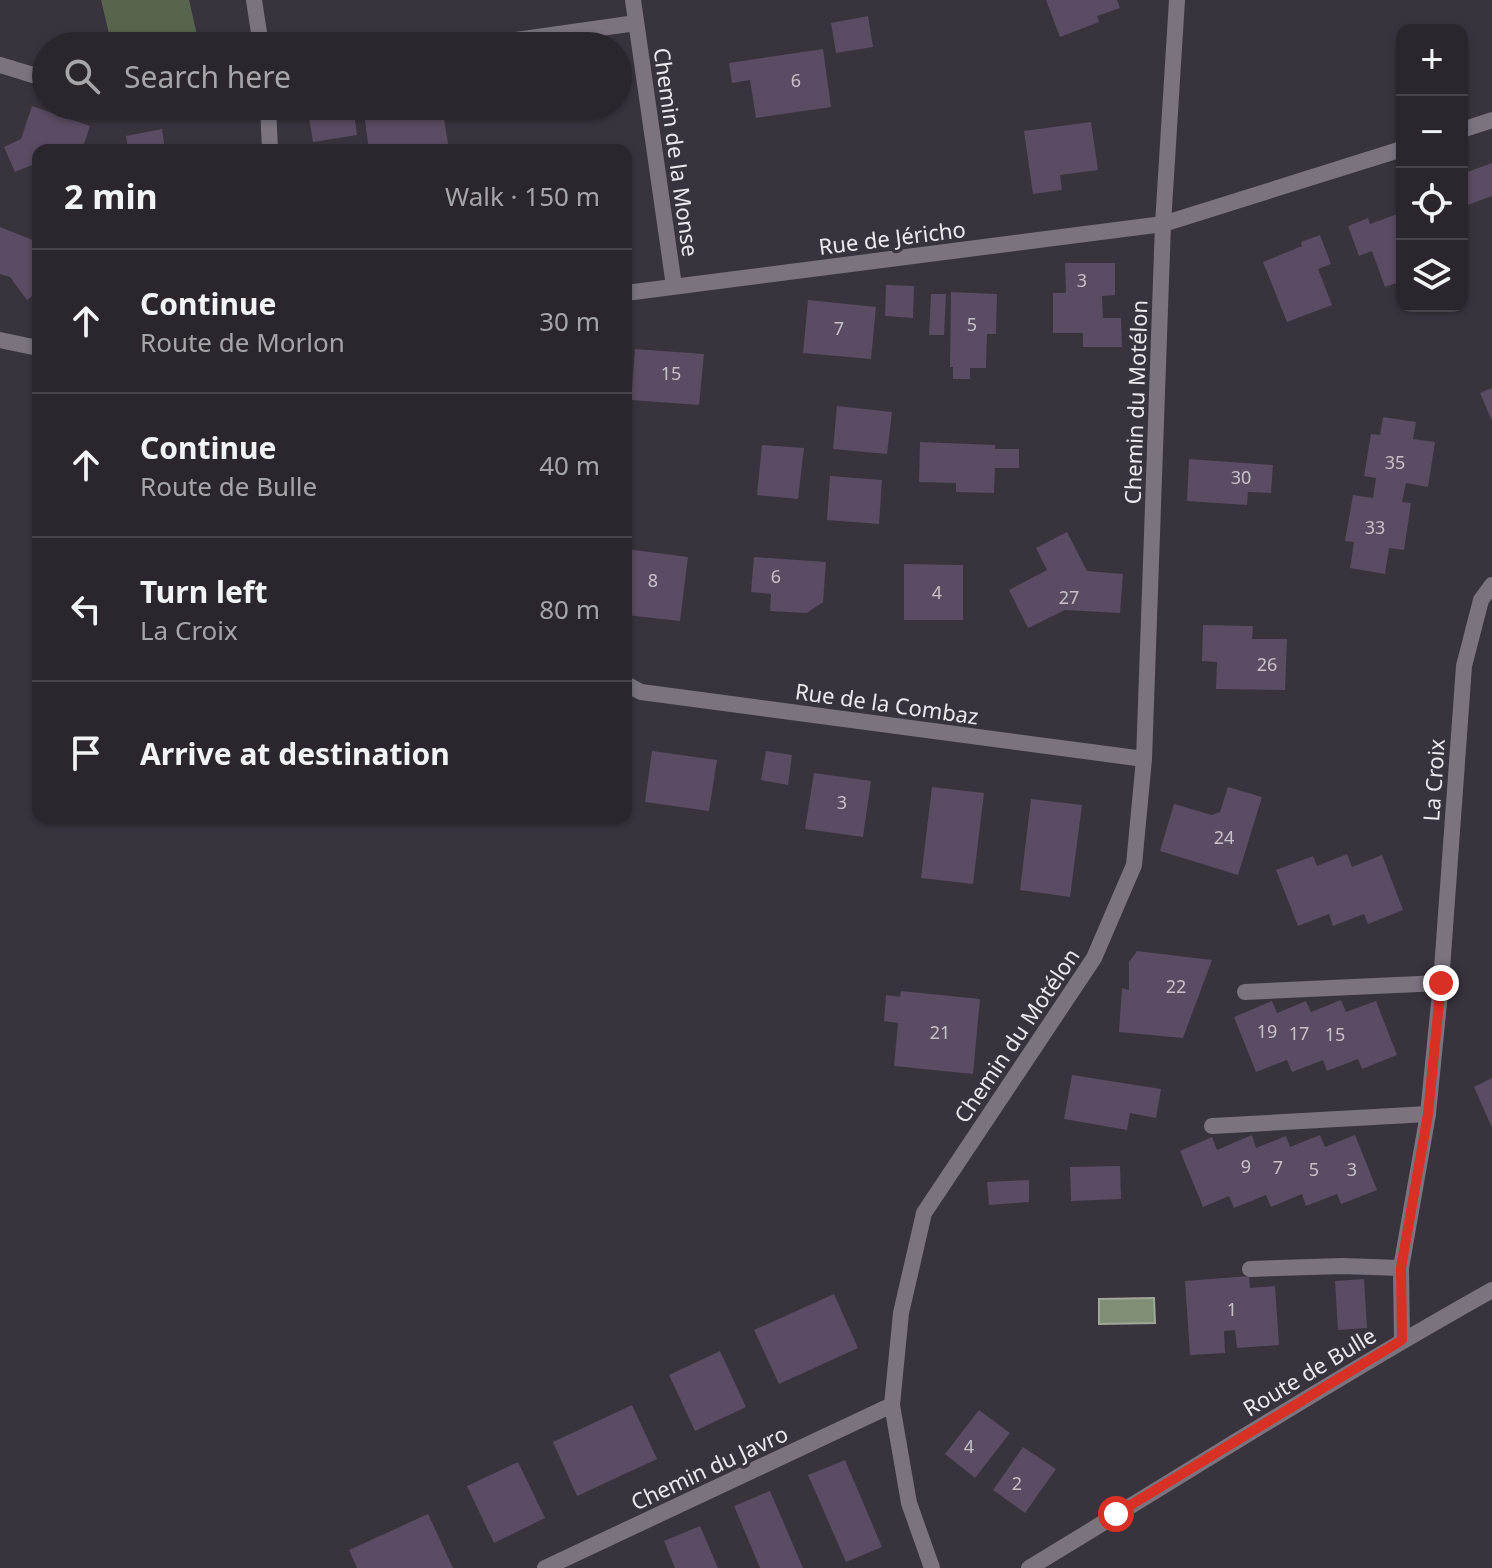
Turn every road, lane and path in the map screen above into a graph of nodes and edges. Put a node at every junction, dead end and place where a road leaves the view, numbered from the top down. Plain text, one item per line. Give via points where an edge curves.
1 (254, 0) edge
2 (633, 0) edge
3 (1177, 0) edge
4 (636, 23) junction
5 (259, 32) edge
6 (572, 32) edge
7 (0, 65) edge
8 (32, 75) edge
9 (269, 120) edge
10 (1492, 120) edge
11 (1468, 128) edge
12 (270, 144) edge
13 (1396, 151) edge
14 (1163, 224) junction
15 (674, 286) junction
16 (632, 292) edge
17 (0, 340) edge
18 (32, 347) edge
19 (1492, 585) edge
20 (632, 687) edge
21 (1144, 759) junction
22 (1441, 983) junction
23 (1245, 992) dead end
24 (1428, 1114) junction
25 (1212, 1126) dead end
26 (1401, 1268) junction
27 (1250, 1269) dead end
28 (1492, 1290) edge
29 (1402, 1340) junction
30 (892, 1405) junction
31 (545, 1568) edge
32 (932, 1568) edge
33 (1029, 1568) edge

1 - 5 street
2 - 4 street, Chemin de la Monse
3 - 14 street
4 - 6 street, Chemin de la Monse
4 - 15 street, Chemin de la Monse
7 - 8 street
9 - 12 street
10 - 11 street
13 - 14 street, Rue de Jéricho
14 - 15 street, Rue de Jéricho
14 - 21 street, Chemin du Motélon
15 - 16 street, Rue de Jéricho
17 - 18 street
19 - 22 street, La Croix via 1481,600 1464,666
20 - 21 street, Rue de la Combaz
21 - 30 street, Chemin du Motélon via 1134,865 1094,958 924,1213 901,1313
22 - 23 street
22 - 24 street, La Croix
24 - 25 street
24 - 26 street, La Croix
26 - 27 street
26 - 29 street, La Croix
28 - 29 street, Route de Bulle
29 - 33 street, Route de Bulle
30 - 31 street, Chemin du Javro
30 - 32 street, Chemin du Motélon via 909,1503

